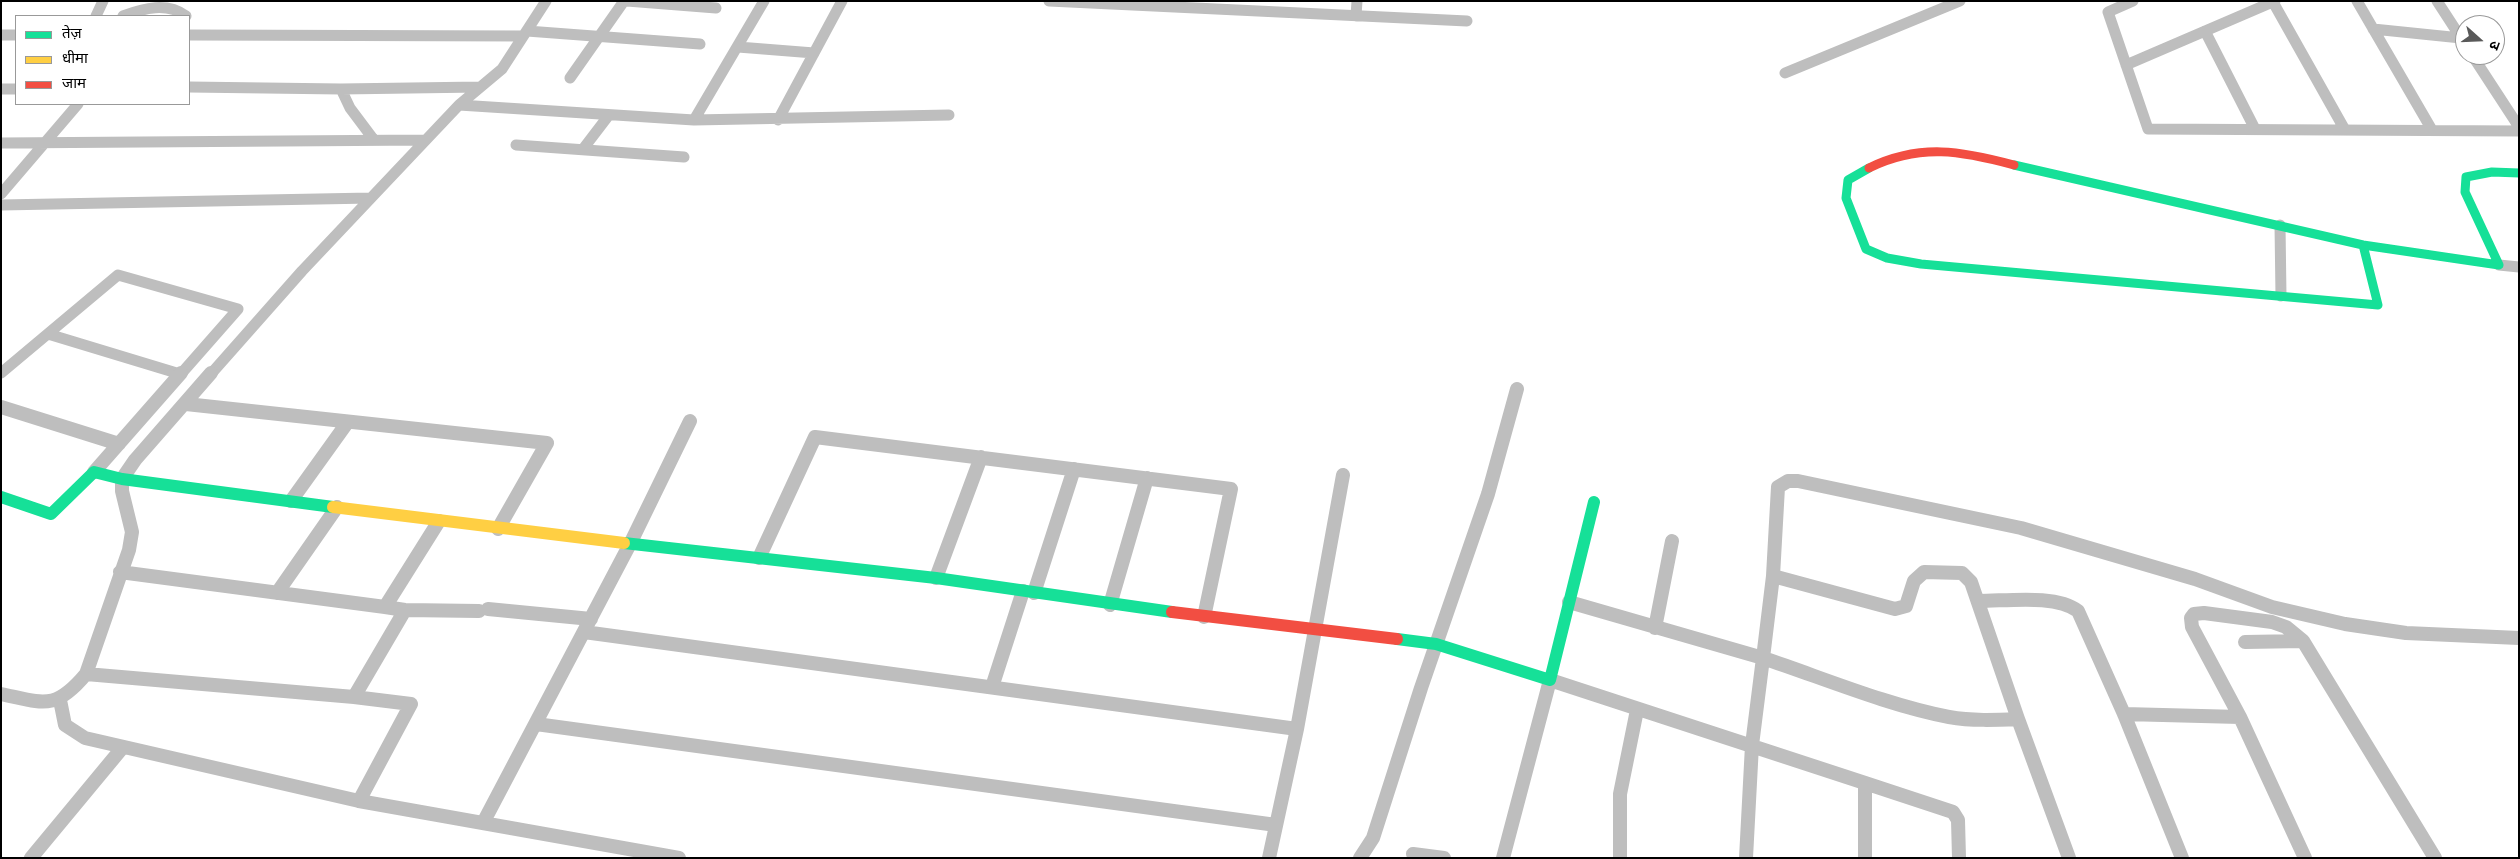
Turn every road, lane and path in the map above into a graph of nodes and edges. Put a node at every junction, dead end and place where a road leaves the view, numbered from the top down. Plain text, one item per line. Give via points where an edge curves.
1 (103, 1) edge
2 (546, 1) edge
3 (626, 1) edge
4 (764, 1) edge
5 (842, 1) edge
6 (1049, 1) edge
7 (1357, 1) edge
8 (1960, 1) edge
9 (2133, 1) edge
10 (2357, 1) edge
11 (2437, 1) edge
12 (2274, 2) edge
13 (162, 5) edge
14 (1176, 5) edge
15 (716, 8) dead end
16 (96, 15) edge
17 (127, 15) edge
18 (184, 15) edge
19 (1356, 16) junction
20 (1467, 21) dead end
21 (2455, 29) edge
22 (2373, 30) junction
23 (2205, 31) junction
24 (525, 34) junction
25 (1, 35) edge
26 (15, 35) edge
27 (190, 35) edge
28 (599, 35) junction
29 (2455, 40) edge
30 (700, 44) dead end
31 (738, 47) junction
32 (814, 53) junction
33 (2126, 65) junction
34 (2478, 65) edge
35 (1785, 73) dead end
36 (570, 78) dead end
37 (190, 87) edge
38 (480, 87) junction
39 (1, 89) edge
40 (15, 89) edge
41 (341, 89) junction
42 (77, 105) edge
43 (459, 105) junction
44 (609, 115) junction
45 (950, 115) dead end
46 (694, 120) junction
47 (778, 120) junction
48 (2255, 129) junction
49 (2519, 129) edge
50 (2345, 130) junction
51 (2432, 130) junction
52 (374, 140) junction
53 (425, 140) junction
54 (1, 142) edge
55 (45, 142) junction
56 (516, 145) dead end
57 (583, 149) junction
58 (684, 157) dead end
59 (2519, 173) edge
60 (1, 194) edge
61 (371, 198) junction
62 (1, 205) edge
63 (2280, 225) junction
64 (2363, 245) junction
65 (2499, 265) junction
66 (2519, 267) edge
67 (2281, 296) junction
68 (48, 334) junction
69 (1, 373) edge
70 (180, 374) junction
71 (1517, 389) dead end
72 (186, 404) junction
73 (1, 406) edge
74 (690, 420) dead end
75 (347, 422) junction
76 (119, 444) junction
77 (981, 457) junction
78 (1074, 469) junction
79 (94, 472) junction
80 (1343, 475) dead end
81 (1147, 478) junction
82 (122, 479) junction
83 (1, 497) edge
84 (292, 501) junction
85 (1594, 502) dead end
86 (336, 507) junction
87 (439, 521) junction
88 (498, 529) junction
89 (1672, 541) dead end
90 (631, 542) junction
91 (759, 558) junction
92 (120, 572) junction
93 (1773, 576) junction
94 (936, 578) junction
95 (1028, 592) junction
96 (277, 593) junction
97 (1570, 602) junction
98 (1979, 602) junction
99 (1110, 605) junction
100 (385, 607) junction
101 (405, 610) junction
102 (1204, 617) junction
103 (588, 625) junction
104 (1654, 628) junction
105 (1315, 630) junction
106 (2519, 638) edge
107 (2303, 641) junction
108 (2245, 642) dead end
109 (1436, 644) junction
110 (1763, 658) junction
111 (86, 674) junction
112 (1550, 680) junction
113 (992, 687) junction
114 (354, 697) junction
115 (4, 698) edge
116 (60, 700) junction
117 (1637, 710) junction
118 (2124, 714) junction
119 (2240, 717) junction
120 (2018, 719) junction
121 (536, 724) junction
122 (1297, 728) junction
123 (1752, 745) junction
124 (123, 747) junction
125 (1865, 783) junction
126 (359, 801) junction
127 (483, 823) junction
128 (1276, 825) junction
129 (1413, 854) dead end
130 (31, 858) edge
131 (679, 858) edge
132 (1269, 858) edge
133 (1360, 858) edge
134 (1444, 858) edge
135 (1504, 858) edge
136 (1620, 858) edge
137 (1746, 858) edge
138 (1865, 858) edge
139 (1959, 858) edge
140 (2069, 858) edge
141 (2182, 858) edge
142 (2304, 858) edge
143 (2435, 858) edge

1 - 16 street
2 - 24 street
3 - 15 street
3 - 28 street
4 - 31 street
5 - 32 street
6 - 14 street
7 - 19 street
8 - 35 street
9 - 33 street via 2108,12
10 - 22 street
11 - 21 street
12 - 23 street
12 - 50 street
13 - 17 street
13 - 18 street
14 - 19 street
19 - 20 street
22 - 29 street
22 - 51 street
23 - 33 street
23 - 48 street
24 - 27 street
24 - 28 street
24 - 38 street via 502,69
25 - 26 street
28 - 30 street
28 - 36 street
31 - 32 street
31 - 46 street
32 - 47 street
33 - 48 street via 2148,129
34 - 49 street
37 - 41 street
38 - 41 street
38 - 43 street
39 - 40 street
41 - 52 street via 350,108
42 - 55 street
43 - 44 street
43 - 53 street
44 - 46 street
44 - 57 street
45 - 47 street
46 - 47 street
48 - 50 street
49 - 51 street
50 - 51 street
52 - 53 street
52 - 55 street
53 - 61 street
54 - 55 street
55 - 60 street
56 - 57 street
57 - 58 street
59 - 65 street via 2492,172 2466,177 2465,192
61 - 62 street
61 - 72 street
63 - 64 street
63 - 67 street
63 - 67 street via 1954,150 1882,162 1848,180 1846,198 1866,249 1887,258 1921,264
64 - 65 street
64 - 67 street via 2378,305
65 - 66 street
68 - 69 street
68 - 70 street
68 - 70 street via 118,275 238,309
70 - 76 street
71 - 109 street via 1488,494
72 - 75 street
72 - 82 street
73 - 76 street
74 - 90 street
75 - 84 street
75 - 88 street via 547,443
76 - 79 street
77 - 78 street
77 - 91 street via 815,437
77 - 94 street
78 - 81 street
78 - 95 street
79 - 82 street
79 - 83 street via 51,514
80 - 105 street
81 - 99 street
81 - 102 street via 1231,488
82 - 84 street
82 - 92 street via 132,532
84 - 86 street
85 - 97 street
86 - 87 street
86 - 96 street
87 - 88 street
87 - 100 street
88 - 90 street
89 - 104 street
90 - 91 street
90 - 103 street
91 - 94 street
92 - 96 street
92 - 111 street
93 - 98 street via 1895,609 1906,606 1914,581 1924,572 1955,572 1967,576
93 - 106 street via 1778,487 1788,481 1798,481 2021,528 2195,579 2272,607 2344,624 2406,633
93 - 110 street
94 - 95 street
95 - 99 street
95 - 113 street
96 - 100 street
97 - 104 street
97 - 112 street
98 - 118 street via 2056,601 2069,604 2078,611
98 - 120 street
99 - 102 street
100 - 101 street
101 - 103 street via 484,610
101 - 114 street
102 - 105 street
103 - 113 street
103 - 121 street
104 - 110 street
105 - 109 street
105 - 122 street
107 - 108 street
107 - 119 street via 2286,627 2272,622 2194,614 2192,627
107 - 143 street
109 - 112 street
109 - 133 street via 1373,838
110 - 120 street via 1950,717
110 - 123 street
111 - 114 street
111 - 116 street
112 - 117 street
112 - 135 street
113 - 122 street
114 - 126 street via 411,704
115 - 116 street via 43,704
116 - 124 street via 65,725 74,732 85,738
117 - 123 street
117 - 136 street via 1620,794
118 - 119 street
118 - 141 street
119 - 142 street
120 - 140 street
121 - 127 street
121 - 128 street
122 - 128 street
123 - 125 street
123 - 137 street
124 - 126 street
124 - 130 street
125 - 138 street
125 - 139 street via 1953,812 1958,820
126 - 127 street
127 - 131 street
128 - 132 street
129 - 134 street

